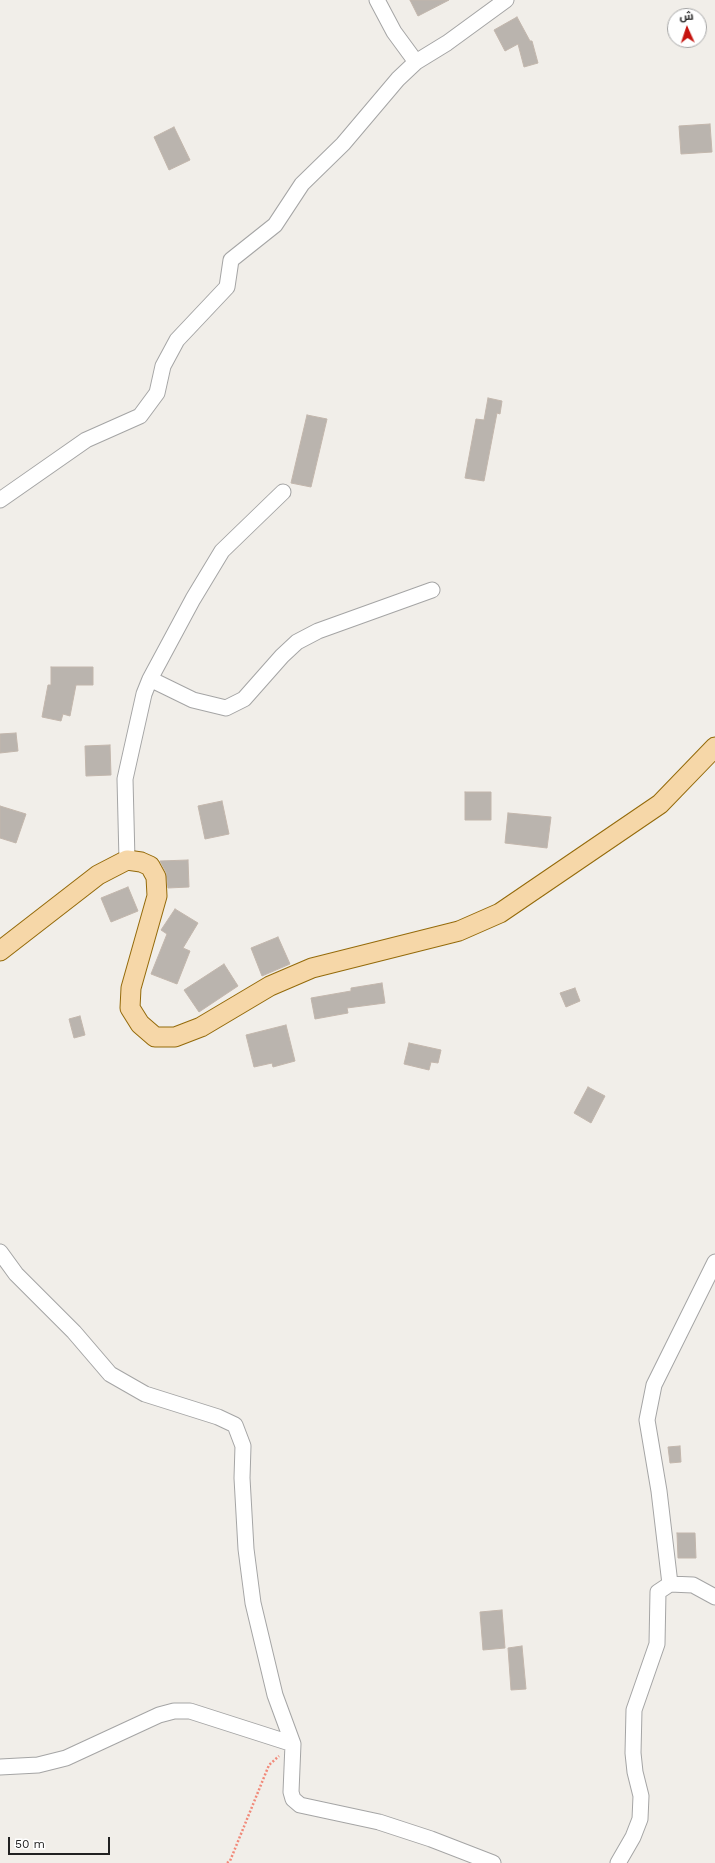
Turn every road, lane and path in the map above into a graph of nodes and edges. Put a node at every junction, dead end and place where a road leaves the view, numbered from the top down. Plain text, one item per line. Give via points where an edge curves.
1 (377, 0) edge
2 (506, 0) edge
3 (416, 62) junction
4 (283, 492) dead end
5 (0, 500) edge
6 (432, 590) dead end
7 (150, 678) junction
8 (715, 747) edge
9 (127, 860) junction
10 (0, 952) edge
11 (0, 1252) edge
12 (715, 1262) edge
13 (670, 1584) junction
14 (715, 1597) edge
15 (293, 1744) junction
16 (0, 1767) edge
17 (227, 1863) edge
18 (493, 1863) edge
19 (618, 1863) edge

1 - 3 street via 394,32
2 - 3 street
3 - 5 street via 398,79 343,144 302,184 275,225 231,260 227,287 177,340 163,366 157,393 140,416 86,440
4 - 7 street via 222,551
6 - 7 street via 318,631 297,642 244,699 226,708 193,700
7 - 9 street via 125,779
8 - 9 main road via 660,804 500,913 459,931 312,968 270,986 201,1027 175,1037 155,1037 140,1024 130,1008 131,988 157,896 156,877 150,866
9 - 10 main road via 98,875
11 - 15 street via 16,1274 74,1332 110,1374 145,1394 218,1417 234,1425 242,1446 246,1549 253,1603 275,1695
12 - 13 street via 654,1385 647,1420 659,1491
13 - 14 street via 693,1585
13 - 19 street via 658,1592 657,1644 634,1710 633,1753 641,1796 640,1819
15 - 16 street via 190,1711 174,1711 159,1715 66,1758 38,1765
15 - 17 path via 269,1765
15 - 18 street via 291,1792 293,1799 300,1805 379,1822

